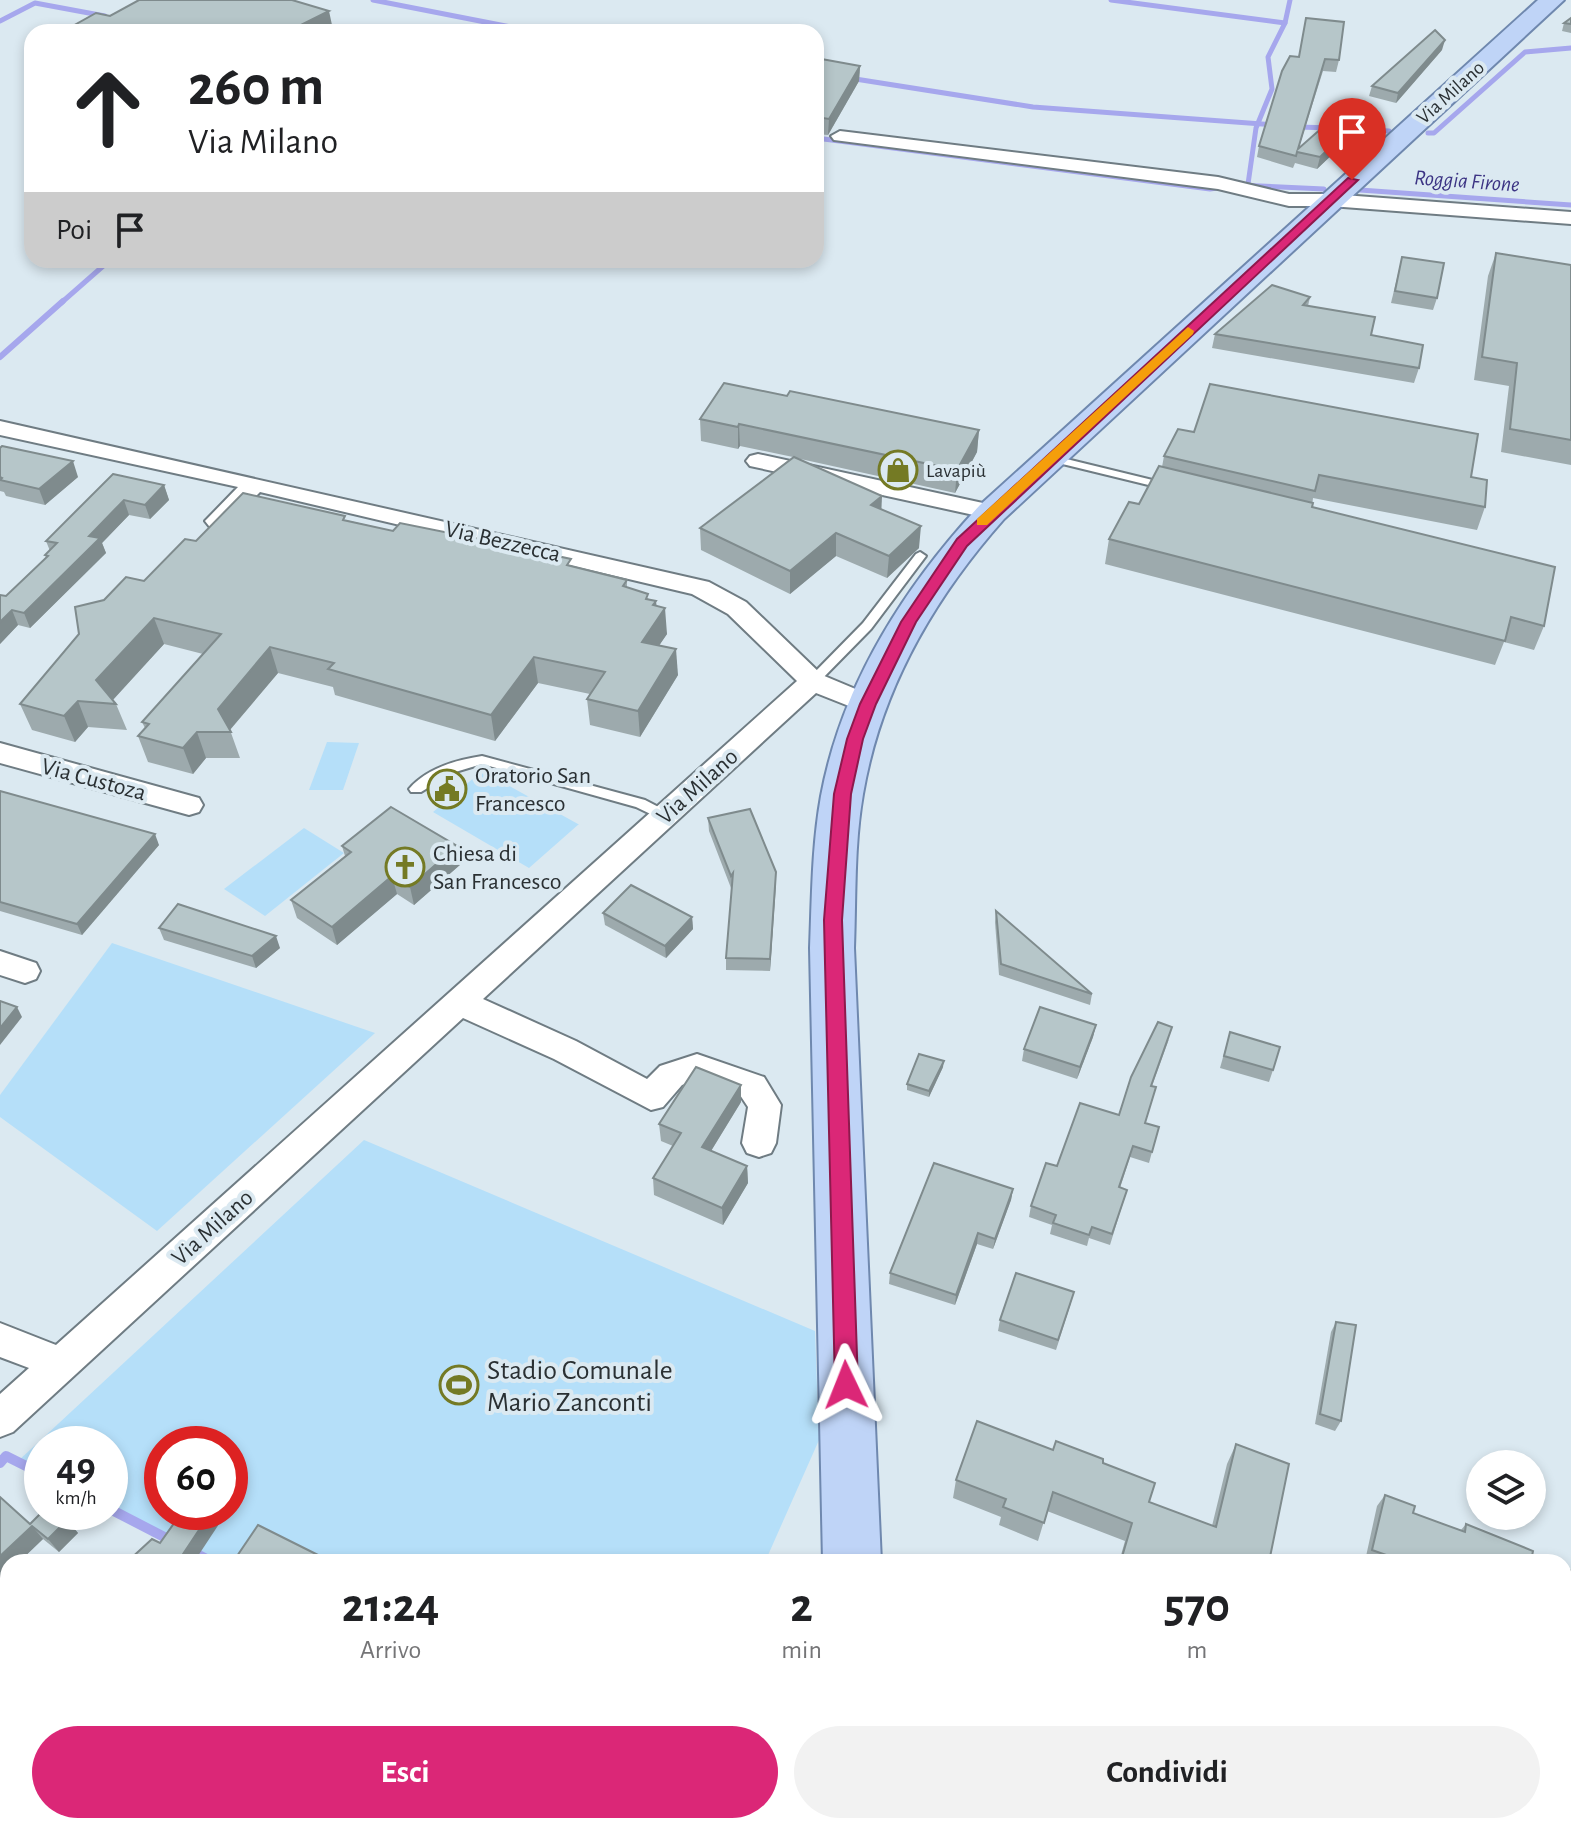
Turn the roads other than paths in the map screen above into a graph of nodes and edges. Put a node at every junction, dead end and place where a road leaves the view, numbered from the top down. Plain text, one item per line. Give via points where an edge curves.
1 (1552, 0) edge
2 (840, 136) dead end
3 (1330, 200) junction
4 (1571, 218) edge
5 (0, 428) edge
6 (1050, 458) junction
7 (758, 461) dead end
8 (255, 484) junction
9 (1190, 492) edge
10 (992, 512) junction
11 (198, 539) edge
12 (927, 570) junction
13 (813, 681) junction
14 (868, 704) junction
15 (0, 753) edge
16 (416, 789) dead end
17 (189, 805) dead end
18 (665, 816) junction
19 (459, 1002) junction
20 (759, 1143) dead end
21 (0, 1340) edge
22 (61, 1364) junction
23 (0, 1419) edge
24 (844, 1540) edge

1 - 3 main road, Via Milano
2 - 3 street via 1218,183 1289,200
3 - 4 street
3 - 6 main road, Via Milano
5 - 8 street, Via Bezzecca
6 - 9 lane
6 - 10 main road, Via Milano
7 - 10 street
8 - 11 street
8 - 13 street, Via Bezzecca via 700,588 737,608
10 - 12 main road, Via Milano
12 - 13 lane, Via Milano
12 - 14 main road via 909,622
13 - 14 street
13 - 18 street, Via Milano
14 - 24 main road via 842,794 832,948
15 - 17 street, Via Custoza
16 - 18 lane via 433,775 482,760 640,803
18 - 19 street, Via Milano
19 - 20 street via 651,1097 671,1075 697,1067 752,1086 765,1105
19 - 22 street, Via Milano
21 - 22 street
22 - 23 street, Via Milano

